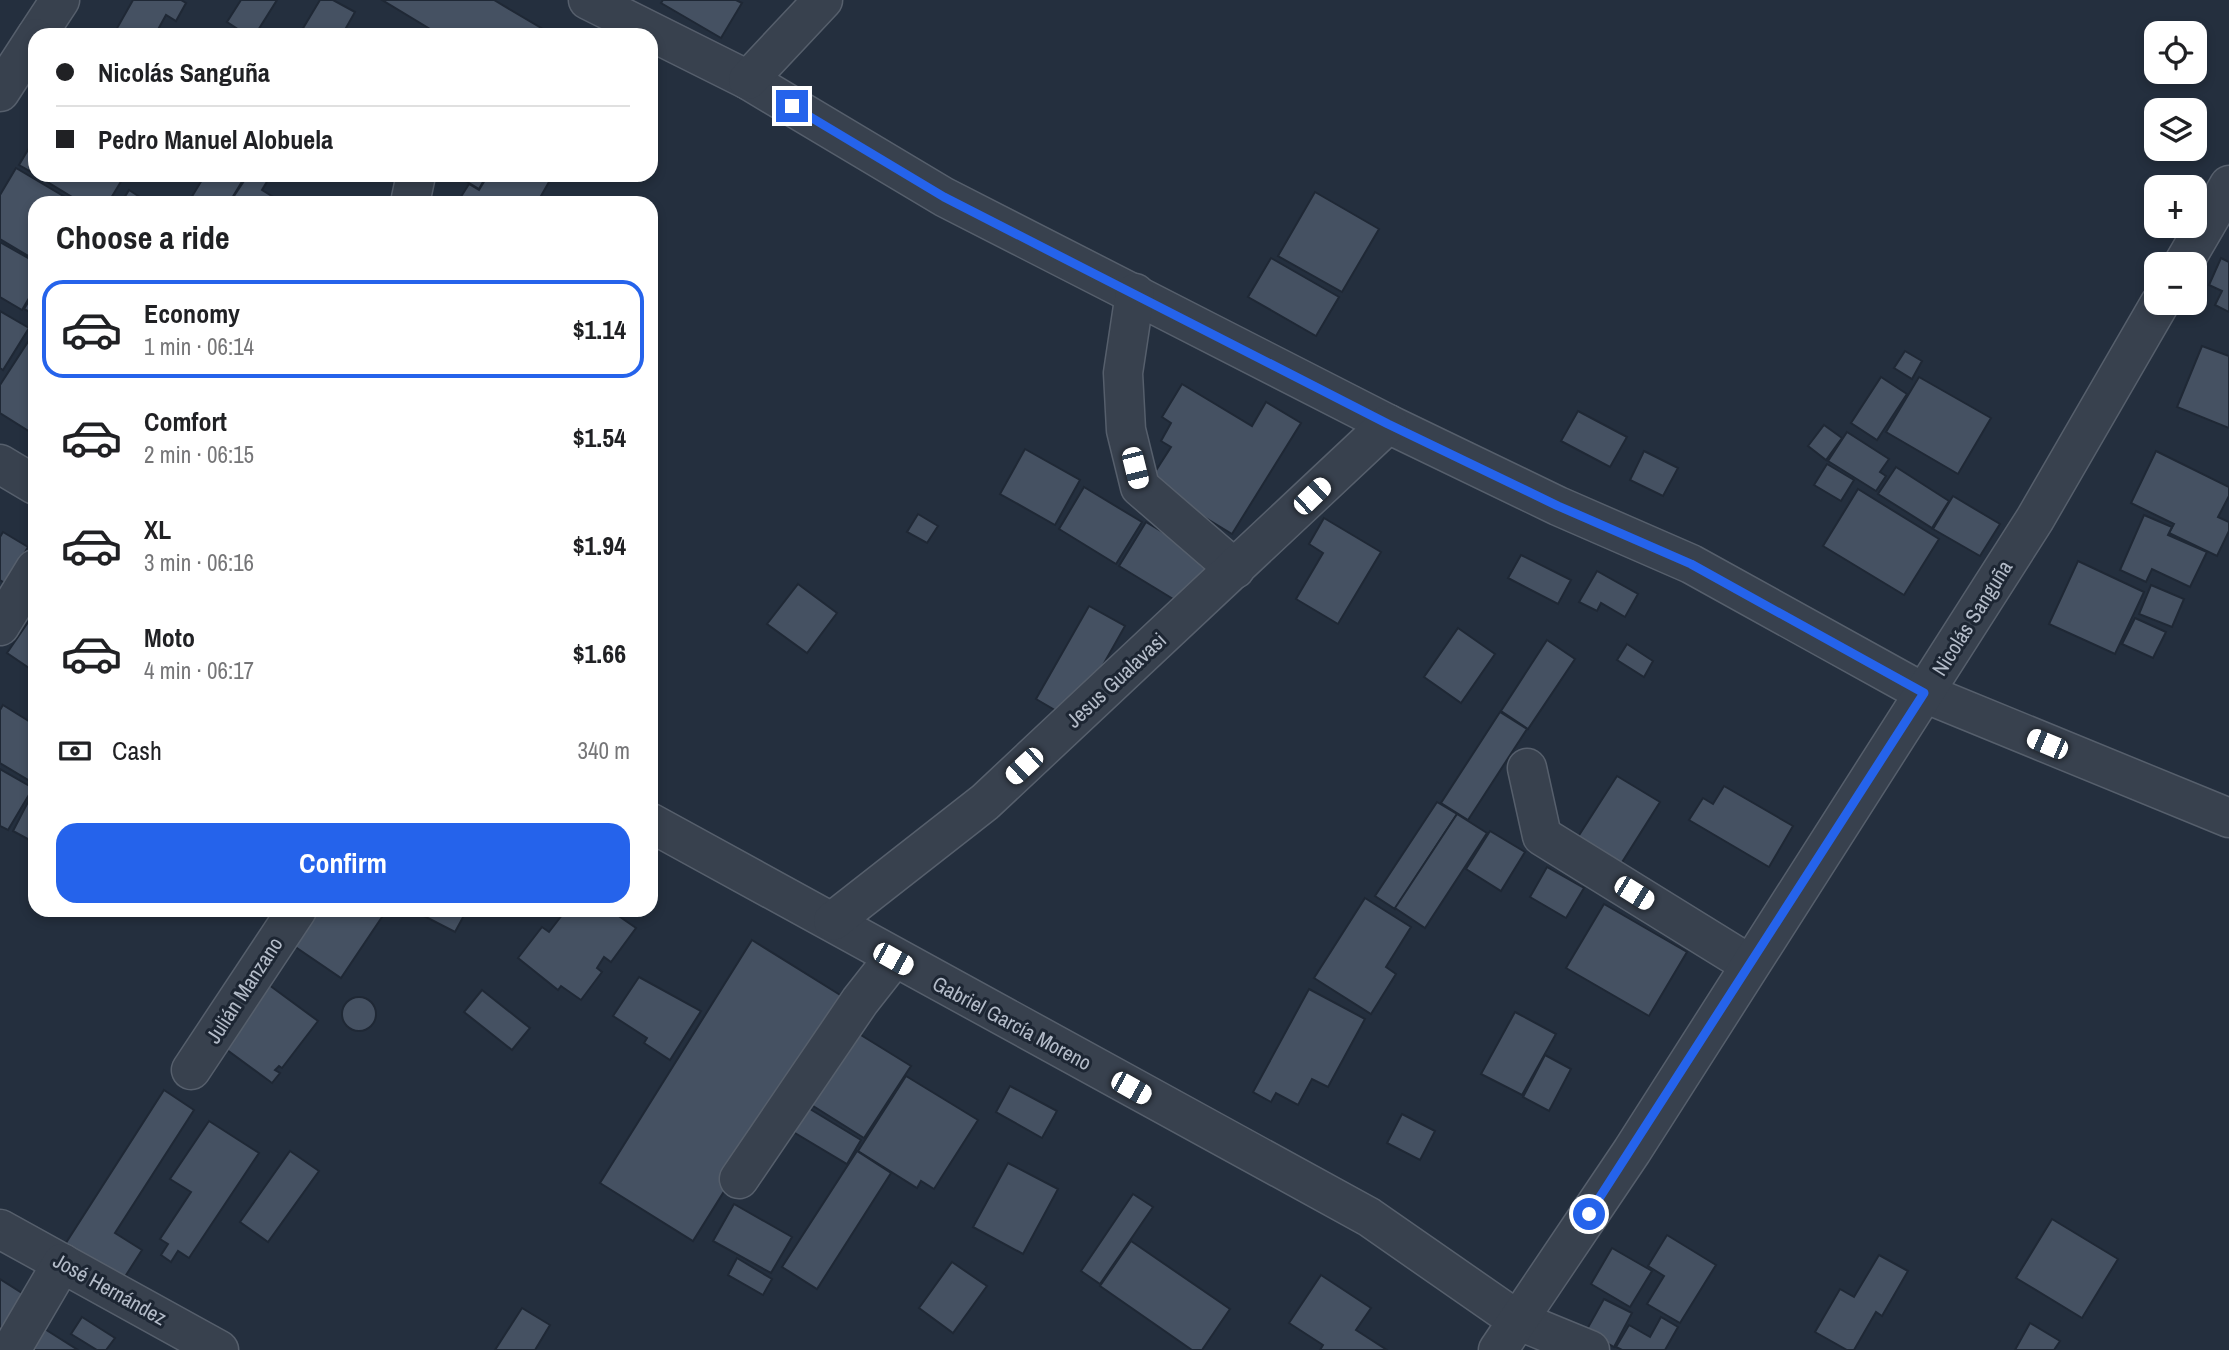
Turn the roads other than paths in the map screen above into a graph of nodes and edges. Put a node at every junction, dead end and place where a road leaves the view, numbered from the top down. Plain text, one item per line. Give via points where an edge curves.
1 (60, 0) edge
2 (588, 0) edge
3 (823, 0) edge
4 (42, 28) edge
5 (644, 28) edge
6 (658, 35) edge
7 (28, 49) edge
8 (748, 80) junction
9 (0, 92) edge
10 (2229, 185) edge
11 (2190, 252) edge
12 (1135, 293) junction
13 (2153, 315) edge
14 (1388, 424) junction
15 (0, 464) edge
16 (28, 481) edge
17 (1235, 569) junction
18 (28, 580) edge
19 (0, 626) edge
20 (1924, 693) junction
21 (1527, 768) dead end
22 (2229, 818) edge
23 (658, 827) edge
24 (292, 917) edge
25 (833, 921) junction
26 (893, 959) junction
27 (1749, 964) junction
28 (191, 1070) dead end
29 (739, 1179) dead end
30 (0, 1229) edge
31 (62, 1263) junction
32 (1508, 1335) edge
33 (11, 1350) edge
34 (219, 1350) edge
35 (1590, 1350) edge

1 - 4 street
2 - 5 street
3 - 8 street
6 - 8 street
7 - 9 street
8 - 12 street via 944,197
10 - 11 street
12 - 14 street
12 - 17 street via 1123,373 1126,430 1140,487
13 - 20 street, Nicolás Sanguña via 2035,519
14 - 17 street, Jesus Gualavasi
14 - 20 street via 1691,564
15 - 16 street
17 - 25 street, Jesus Gualavasi via 985,802
18 - 19 street
20 - 22 street
20 - 27 street, Nicolás Sanguña
21 - 27 street via 1542,836
23 - 25 street, Gabriel García Moreno
24 - 28 street, Julián Manzano
25 - 26 street, Gabriel García Moreno
26 - 29 street
26 - 32 street, Gabriel García Moreno via 1369,1217
27 - 32 street, Nicolás Sanguña via 1632,1151
30 - 31 street, José Hernández
31 - 33 street
31 - 34 street, José Hernández
32 - 35 street, Gabriel García Moreno

